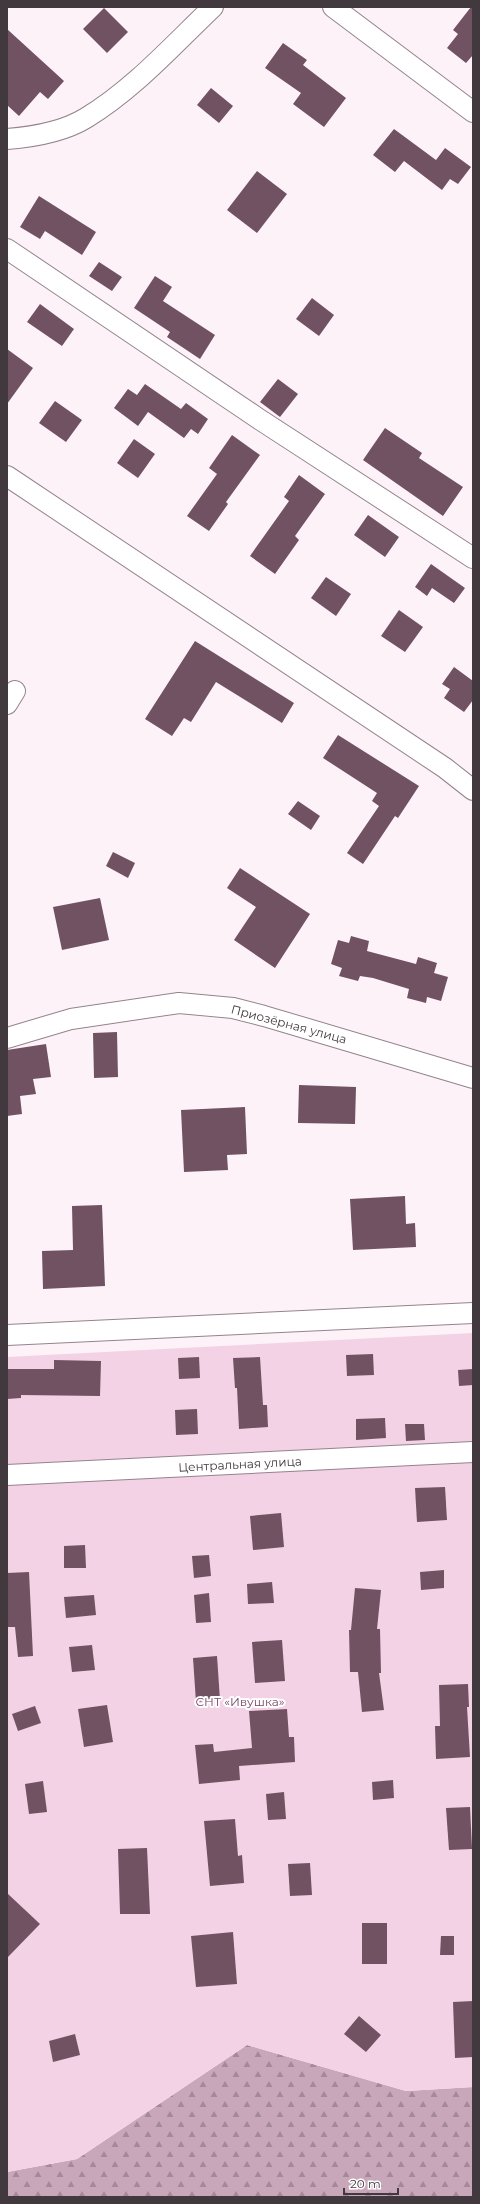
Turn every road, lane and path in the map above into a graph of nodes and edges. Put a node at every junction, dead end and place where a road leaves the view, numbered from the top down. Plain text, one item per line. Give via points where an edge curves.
1 (213, 7) edge
2 (333, 7) edge
3 (473, 112) edge
4 (7, 139) edge
5 (7, 249) edge
6 (7, 476) edge
7 (473, 558) edge
8 (473, 790) edge
9 (7, 1038) edge
10 (473, 1078) edge
11 (473, 1313) edge
12 (7, 1335) edge
13 (473, 1452) edge
14 (7, 1475) edge

1 - 4 street via 127,88 86,118 35,136
2 - 3 street
5 - 7 street via 259,419
6 - 8 street via 445,768
9 - 10 street, Приозёрная улица via 70,1019 179,1003 233,1008
11 - 12 street
13 - 14 street, Центральная улица

